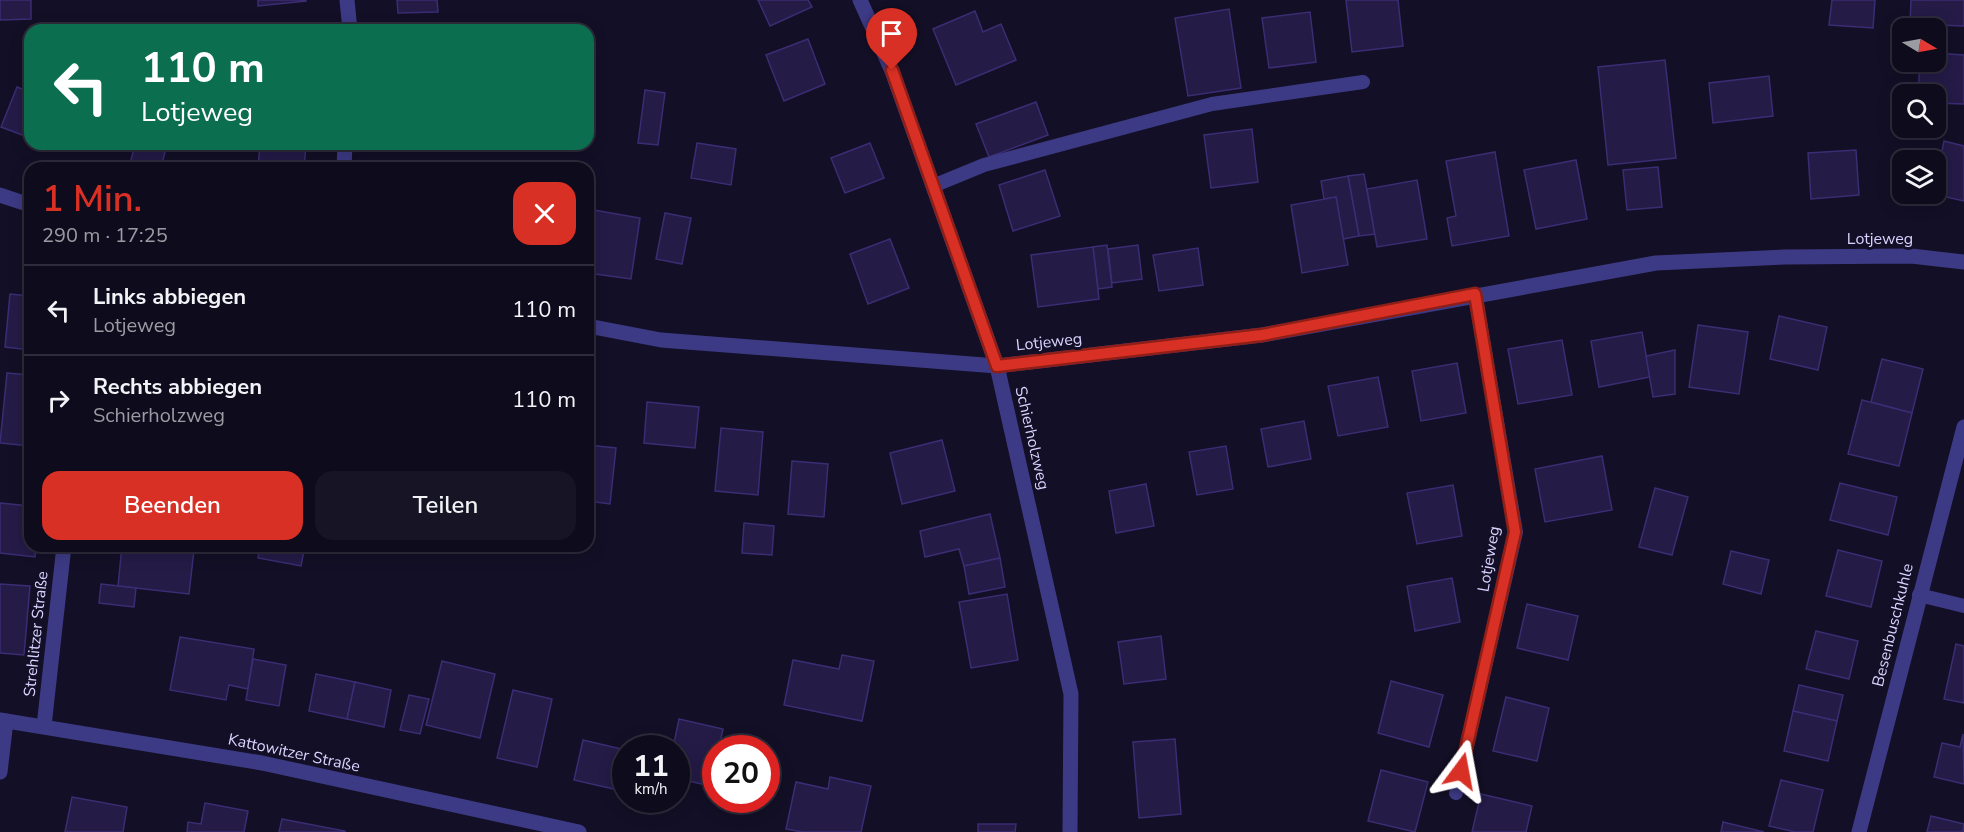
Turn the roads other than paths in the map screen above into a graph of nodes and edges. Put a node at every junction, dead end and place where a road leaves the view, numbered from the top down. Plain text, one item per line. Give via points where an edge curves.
1 (347, 0) edge
2 (860, 0) edge
3 (349, 24) edge
4 (1363, 82) dead end
5 (933, 186) junction
6 (0, 195) edge
7 (24, 203) edge
8 (1964, 262) edge
9 (1475, 294) junction
10 (594, 327) edge
11 (997, 366) junction
12 (1964, 427) edge
13 (63, 552) edge
14 (1919, 595) junction
15 (1964, 606) edge
16 (3, 721) edge
17 (44, 726) junction
18 (0, 772) edge
19 (1456, 793) dead end
20 (579, 832) edge
21 (1070, 832) edge
22 (1859, 832) edge

1 - 3 street
2 - 5 street, Schierholzweg via 892,70
4 - 5 lane via 1212,104 1014,156
5 - 11 street, Schierholzweg
6 - 7 street
8 - 9 street, Lotjeweg via 1911,256 1656,263
9 - 11 street, Lotjeweg via 1262,335
9 - 19 lane, Lotjeweg via 1515,532
10 - 11 street, Lotjeweg via 661,340
11 - 21 street, Schierholzweg via 1071,694
12 - 14 street, Besenbuschkuhle
13 - 17 street, Strehlitzer Straße
14 - 15 lane
14 - 22 street, Besenbuschkuhle
16 - 17 street, Kattowitzer Straße
16 - 18 street
17 - 20 street, Kattowitzer Straße via 262,763

